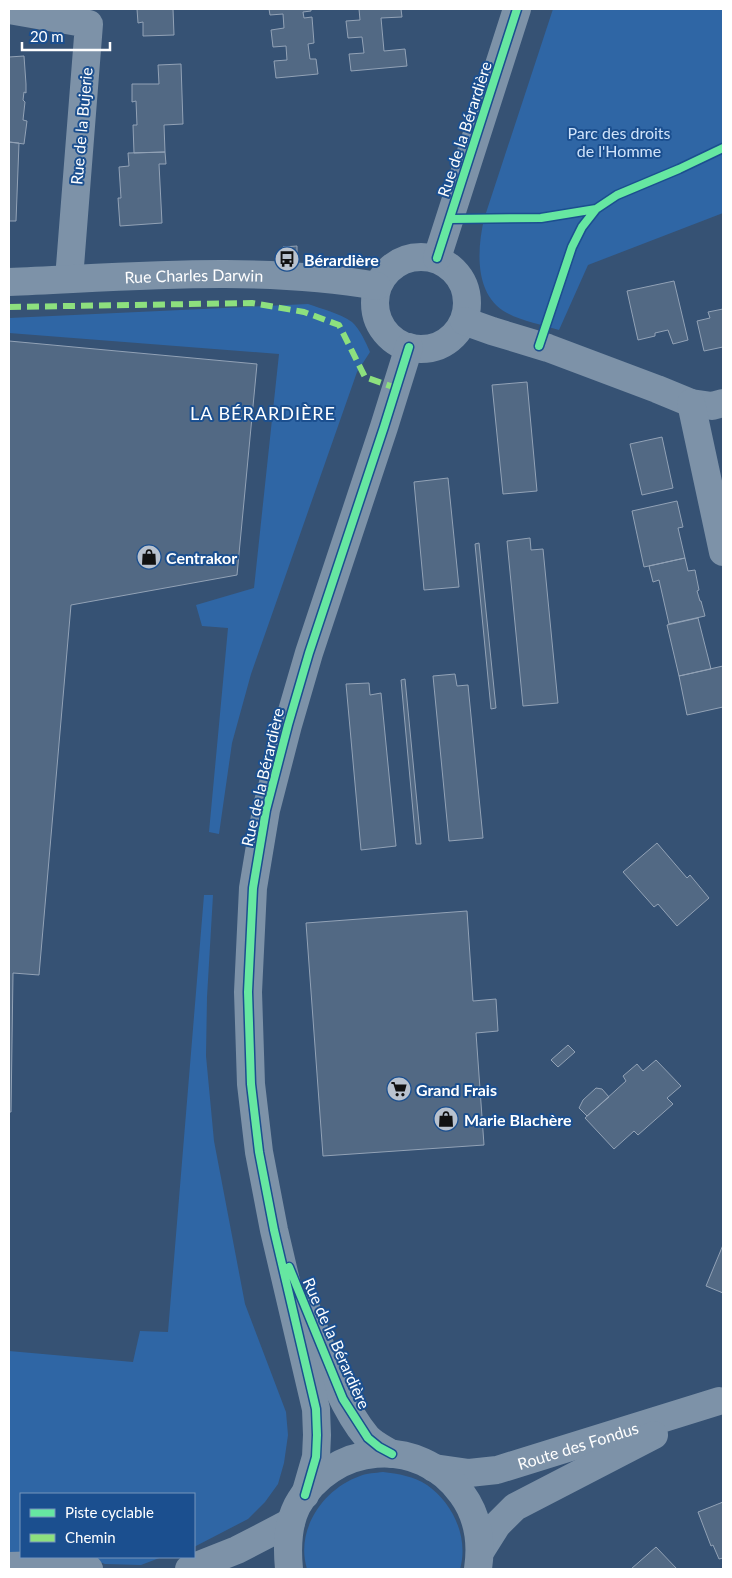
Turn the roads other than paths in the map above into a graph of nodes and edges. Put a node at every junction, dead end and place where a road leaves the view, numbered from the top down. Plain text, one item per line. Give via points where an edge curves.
1 (517, 9) edge
2 (9, 10) edge
3 (437, 258) junction
4 (69, 279) junction
5 (9, 282) edge
6 (377, 286) junction
7 (464, 321) junction
8 (409, 347) junction
9 (691, 403) junction
10 (723, 403) edge
11 (723, 552) edge
12 (274, 1230) junction
13 (721, 1400) edge
14 (392, 1454) junction
15 (434, 1468) junction
16 (305, 1495) junction
17 (292, 1522) junction
18 (479, 1560) edge
19 (9, 1566) edge
20 (89, 1569) edge
21 (189, 1569) edge
22 (289, 1569) edge

1 - 3 street, Rue de la Bérardière
2 - 4 street, Rue de la Bujerie via 89,24
3 - 6 street via 409,257 395,264
3 - 7 street via 461,277 468,306
4 - 5 street, Rue Charles Darwin
4 - 6 street, Rue Charles Darwin via 280,275 338,279
6 - 8 street via 374,300 382,327 391,338
7 - 8 street via 444,344 431,349
7 - 9 street via 548,348
8 - 12 street, Rue de la Bérardière via 293,707 266,810 255,869 248,992 251,1084 259,1152
9 - 10 street via 712,406
9 - 11 street
12 - 14 street, Rue de la Bérardière via 343,1399 368,1438
12 - 16 street, Rue de la Bérardière via 316,1409 316,1457
13 - 15 street, Route des Fondus via 497,1470 469,1473
13 - 18 street, Route des Fondus via 515,1507 497,1525
14 - 15 street via 413,1458
14 - 16 street via 365,1455 342,1462 324,1474
15 - 18 street via 453,1483 467,1501 477,1526
16 - 17 street
17 - 21 street via 237,1550
17 - 22 street via 288,1542
19 - 20 street via 72,1564

